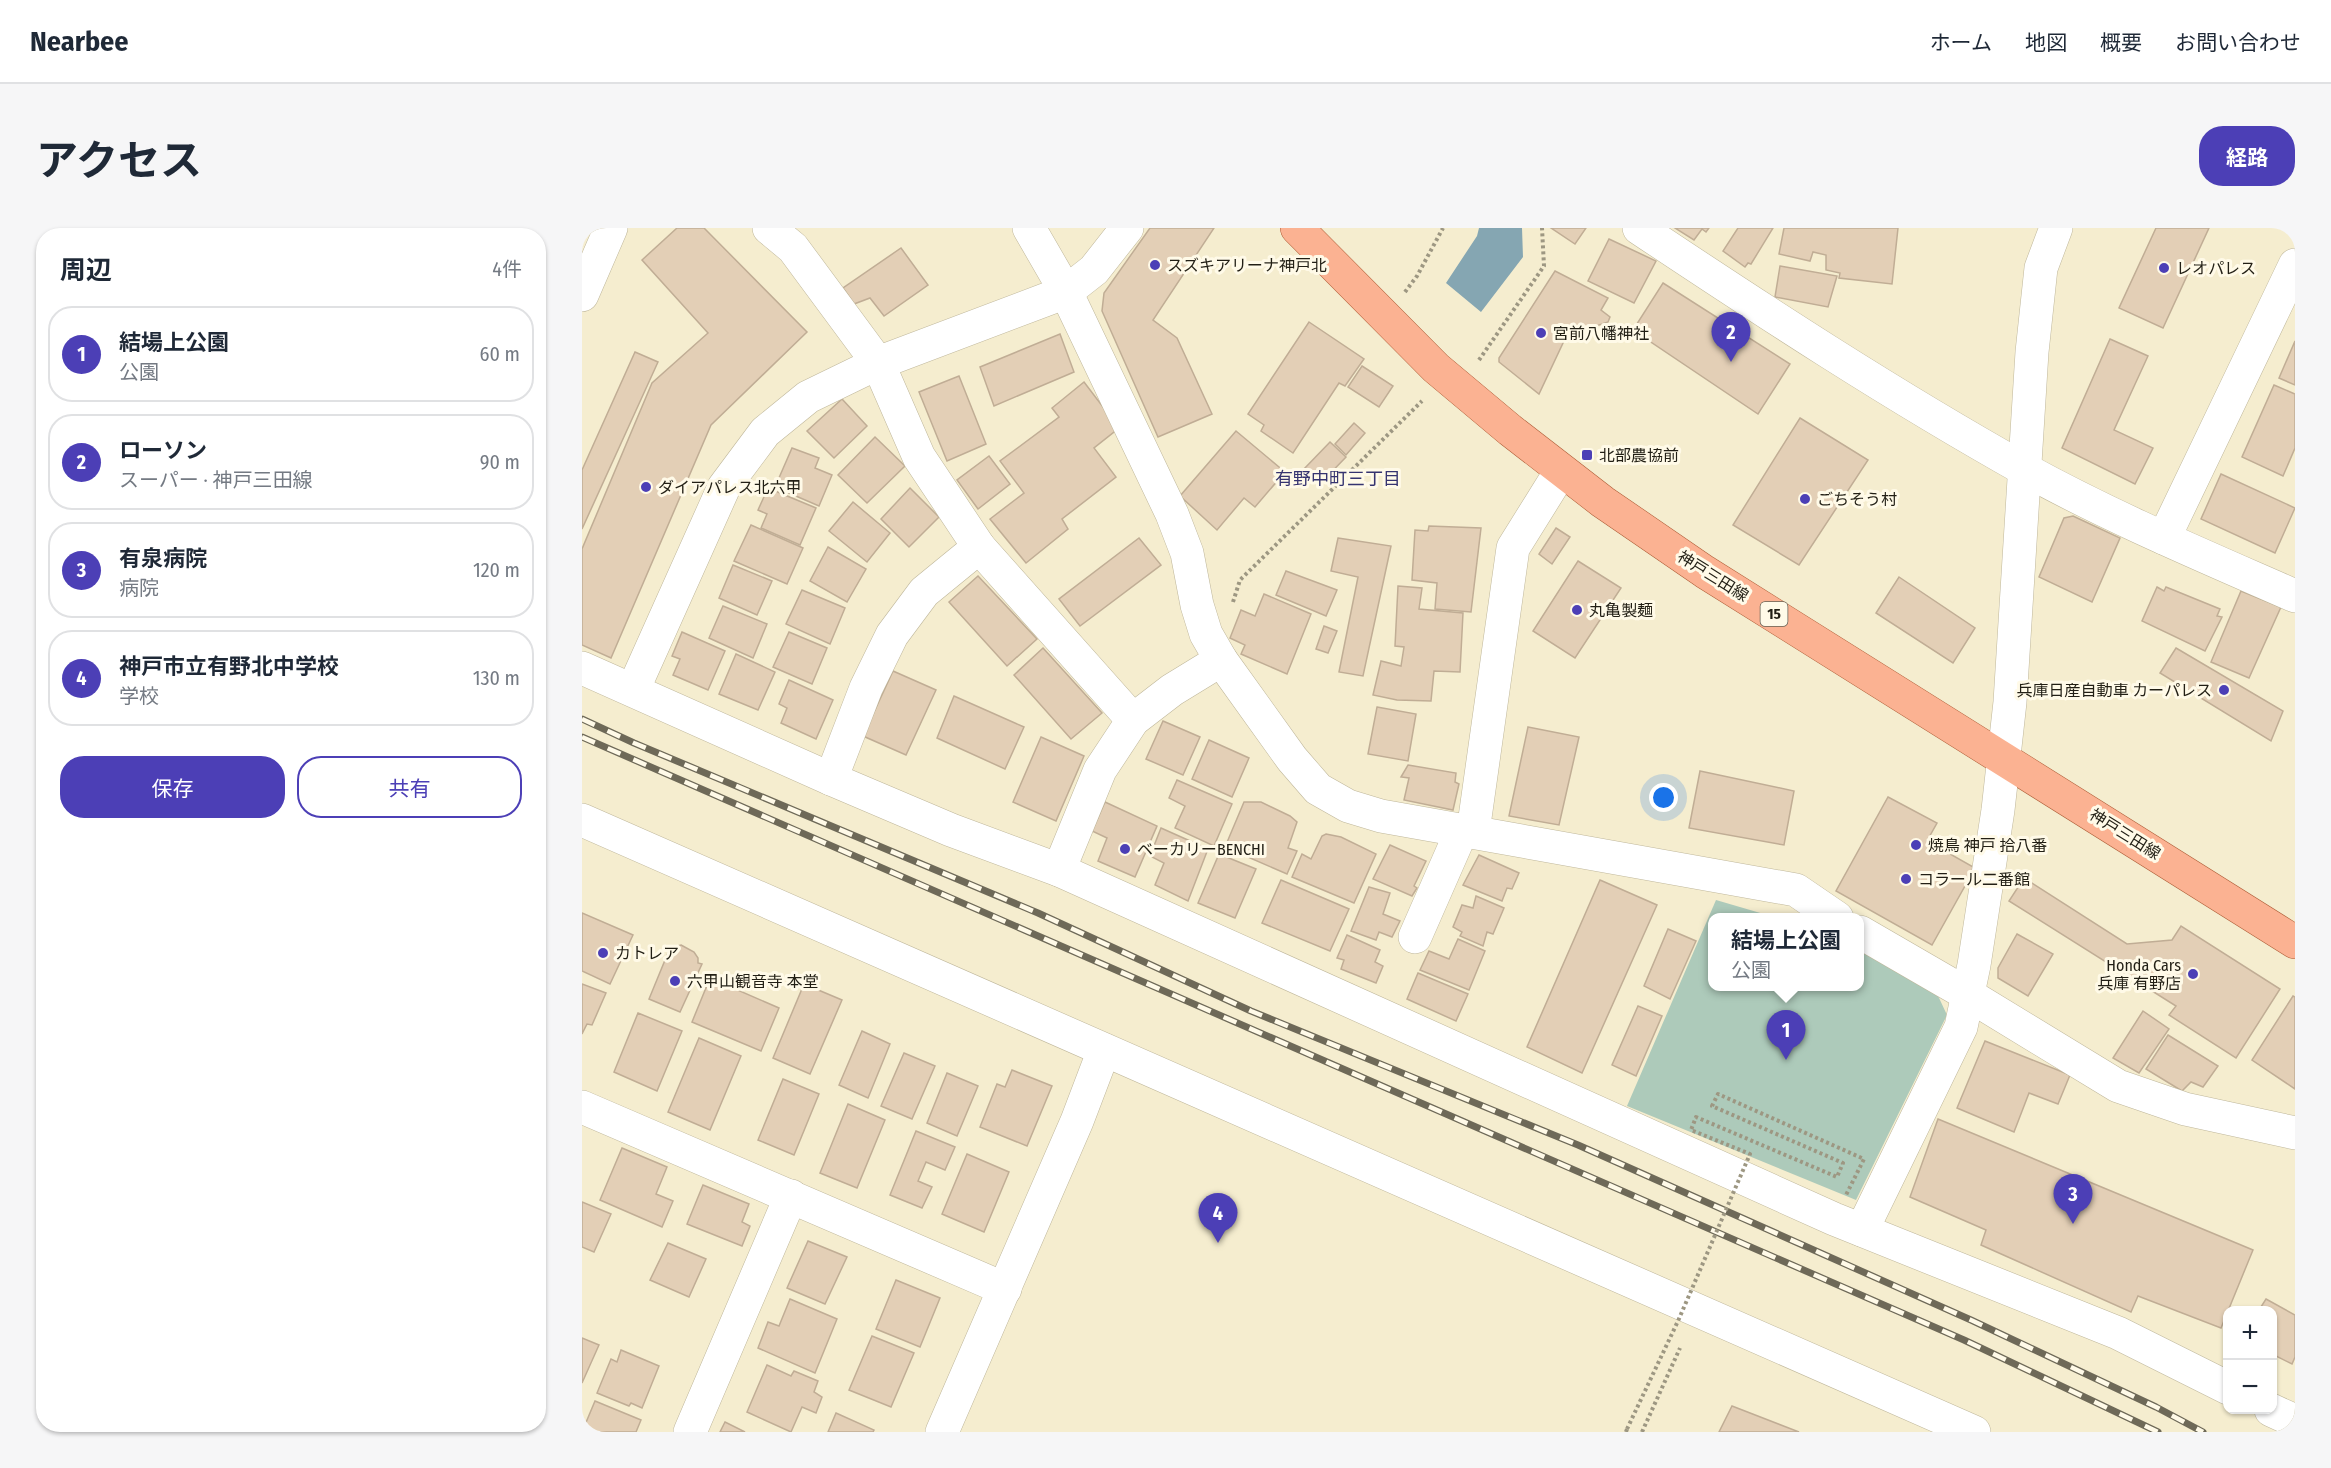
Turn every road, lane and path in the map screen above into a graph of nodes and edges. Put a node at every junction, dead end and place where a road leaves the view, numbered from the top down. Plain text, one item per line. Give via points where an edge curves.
1 (611, 228) edge
2 (769, 228) edge
3 (1029, 228) edge
4 (1127, 228) edge
5 (1297, 228) edge
6 (1443, 228) edge
7 (1542, 228) edge
8 (1639, 228) edge
9 (2056, 228) edge
10 (2295, 265) edge
11 (1066, 292) junction
12 (582, 295) edge
13 (1386, 319) junction
14 (878, 363) junction
15 (1460, 388) junction
16 (1422, 401) dead end
17 (2026, 470) junction
18 (1561, 471) junction
19 (2164, 538) junction
20 (979, 547) junction
21 (2295, 596) edge
22 (1213, 647) junction
23 (582, 668) edge
24 (633, 690) junction
25 (1133, 720) junction
26 (2004, 758) junction
27 (831, 779) junction
28 (582, 820) edge
29 (1467, 831) junction
30 (1059, 870) junction
31 (1830, 913) edge
32 (1864, 934) edge
33 (1415, 937) dead end
34 (2295, 942) edge
35 (1967, 994) junction
36 (1104, 1050) junction
37 (582, 1107) edge
38 (2295, 1133) edge
39 (791, 1196) junction
40 (1845, 1197) dead end
41 (1862, 1230) junction
42 (1005, 1289) junction
43 (1680, 1348) dead end
44 (2223, 1386) edge
45 (2277, 1413) edge
46 (2295, 1421) edge
47 (1627, 1430) edge
48 (690, 1432) edge
49 (942, 1432) edge
50 (1642, 1432) edge
51 (1974, 1432) edge

1 - 12 street
2 - 14 street via 793,248
3 - 11 street
4 - 11 street via 1094,270
5 - 13 main road, 神戸三田線 / 15
6 - 13 path via 1417,276
7 - 15 path via 1544,266
8 - 17 street via 1899,397
9 - 17 street via 2041,268
10 - 19 street
11 - 14 street
11 - 22 street via 1172,514
13 - 15 main road, 神戸三田線 / 15
14 - 20 street via 919,457
14 - 24 street via 808,397 765,432 723,488
15 - 18 main road, 神戸三田線 / 15
16 - 22 path via 1240,580
17 - 19 street
17 - 26 street
18 - 26 main road, 神戸三田線 / 15 via 1706,572
18 - 29 street via 1513,548
19 - 21 street
20 - 25 street
20 - 27 street via 924,592 892,635 866,688
22 - 25 street via 1172,690
22 - 29 street via 1292,759 1318,789 1348,806 1381,816
23 - 24 street
24 - 27 street
25 - 30 street via 1100,770
26 - 34 main road, 神戸三田線 / 15
26 - 35 street
27 - 30 street
28 - 36 street
29 - 31 street via 1796,890
29 - 33 street
30 - 41 street
32 - 35 street
35 - 38 street via 2118,1086 2185,1108
35 - 41 street via 1961,1027
36 - 42 street
36 - 51 street
37 - 39 street
39 - 42 street
39 - 48 street
40 - 47 path, bridge via 1864,1159 1718,1094 1712,1106 1843,1163 1837,1178 1696,1117 1691,1130 1750,1154
41 - 44 street via 2118,1333
42 - 49 street
43 - 50 path
45 - 46 street

